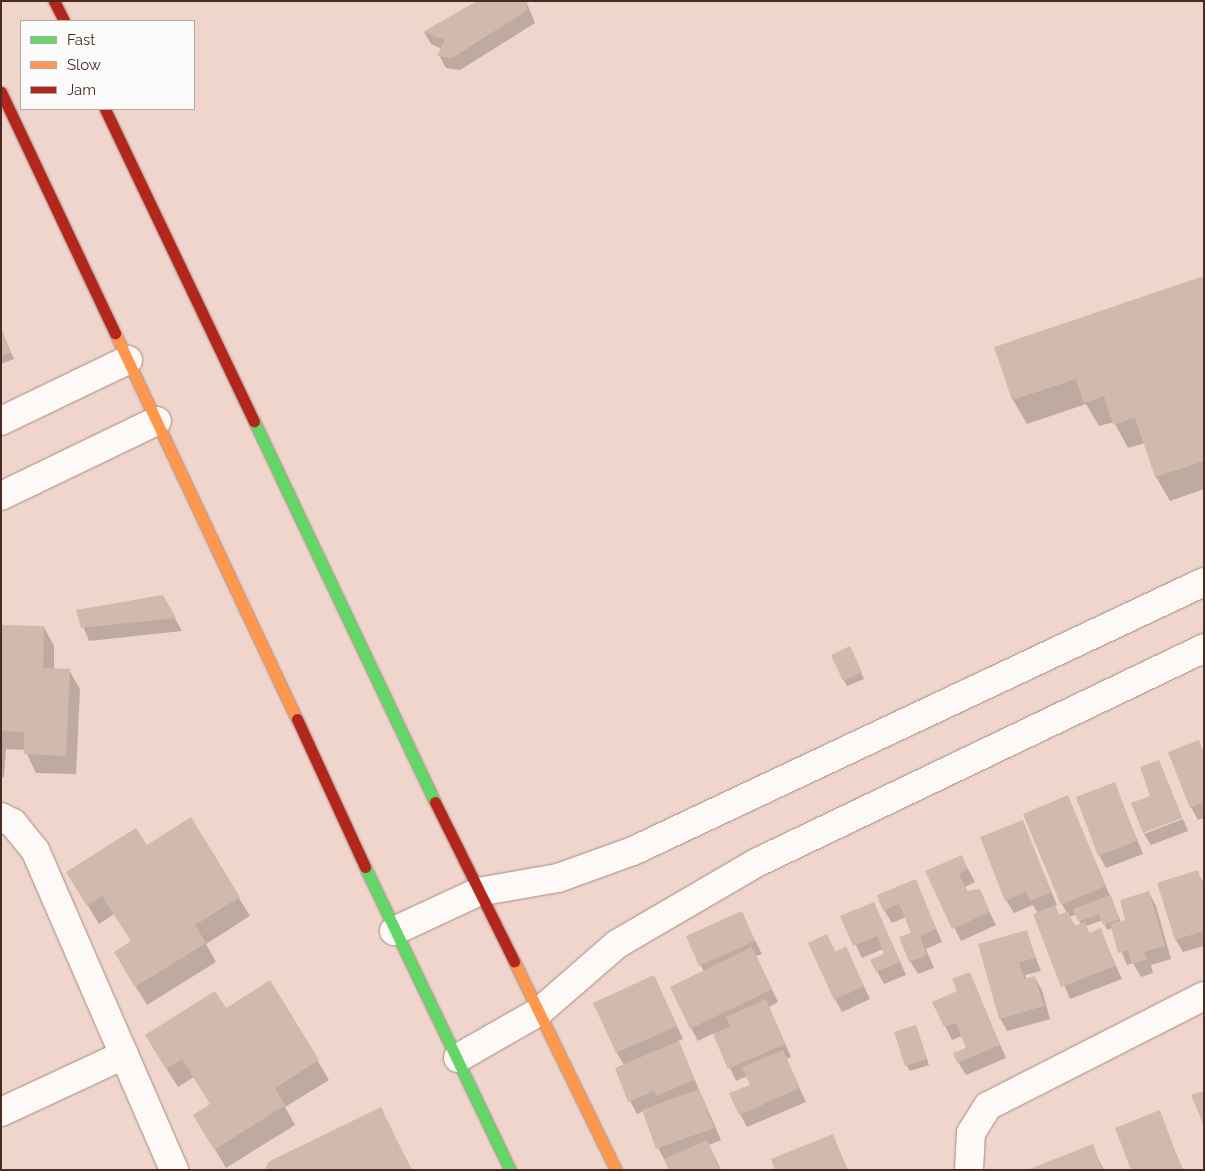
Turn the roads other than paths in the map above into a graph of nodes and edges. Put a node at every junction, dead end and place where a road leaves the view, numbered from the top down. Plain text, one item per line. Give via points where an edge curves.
1 (54, 1) edge
2 (64, 20) edge
3 (1, 92) edge
4 (106, 110) edge
5 (128, 360) junction
6 (1, 421) edge
7 (157, 421) junction
8 (1, 496) edge
9 (1204, 582) edge
10 (1204, 648) edge
11 (1, 817) edge
12 (478, 892) junction
13 (394, 931) junction
14 (1204, 996) edge
15 (540, 1011) junction
16 (124, 1056) junction
17 (458, 1058) junction
18 (1, 1112) edge
19 (174, 1170) edge
20 (510, 1170) edge
21 (616, 1170) edge
22 (970, 1170) edge

1 - 2 street
3 - 5 street
4 - 12 street
5 - 6 street
5 - 7 street
7 - 8 street
7 - 13 street
9 - 12 street via 633,851 558,878
10 - 15 street via 758,862 618,944
11 - 16 street via 13,823 35,850
12 - 13 street
12 - 15 street
13 - 17 street
14 - 22 street via 988,1106 971,1134
15 - 17 street
15 - 21 street
16 - 18 street
16 - 19 street
17 - 20 street

